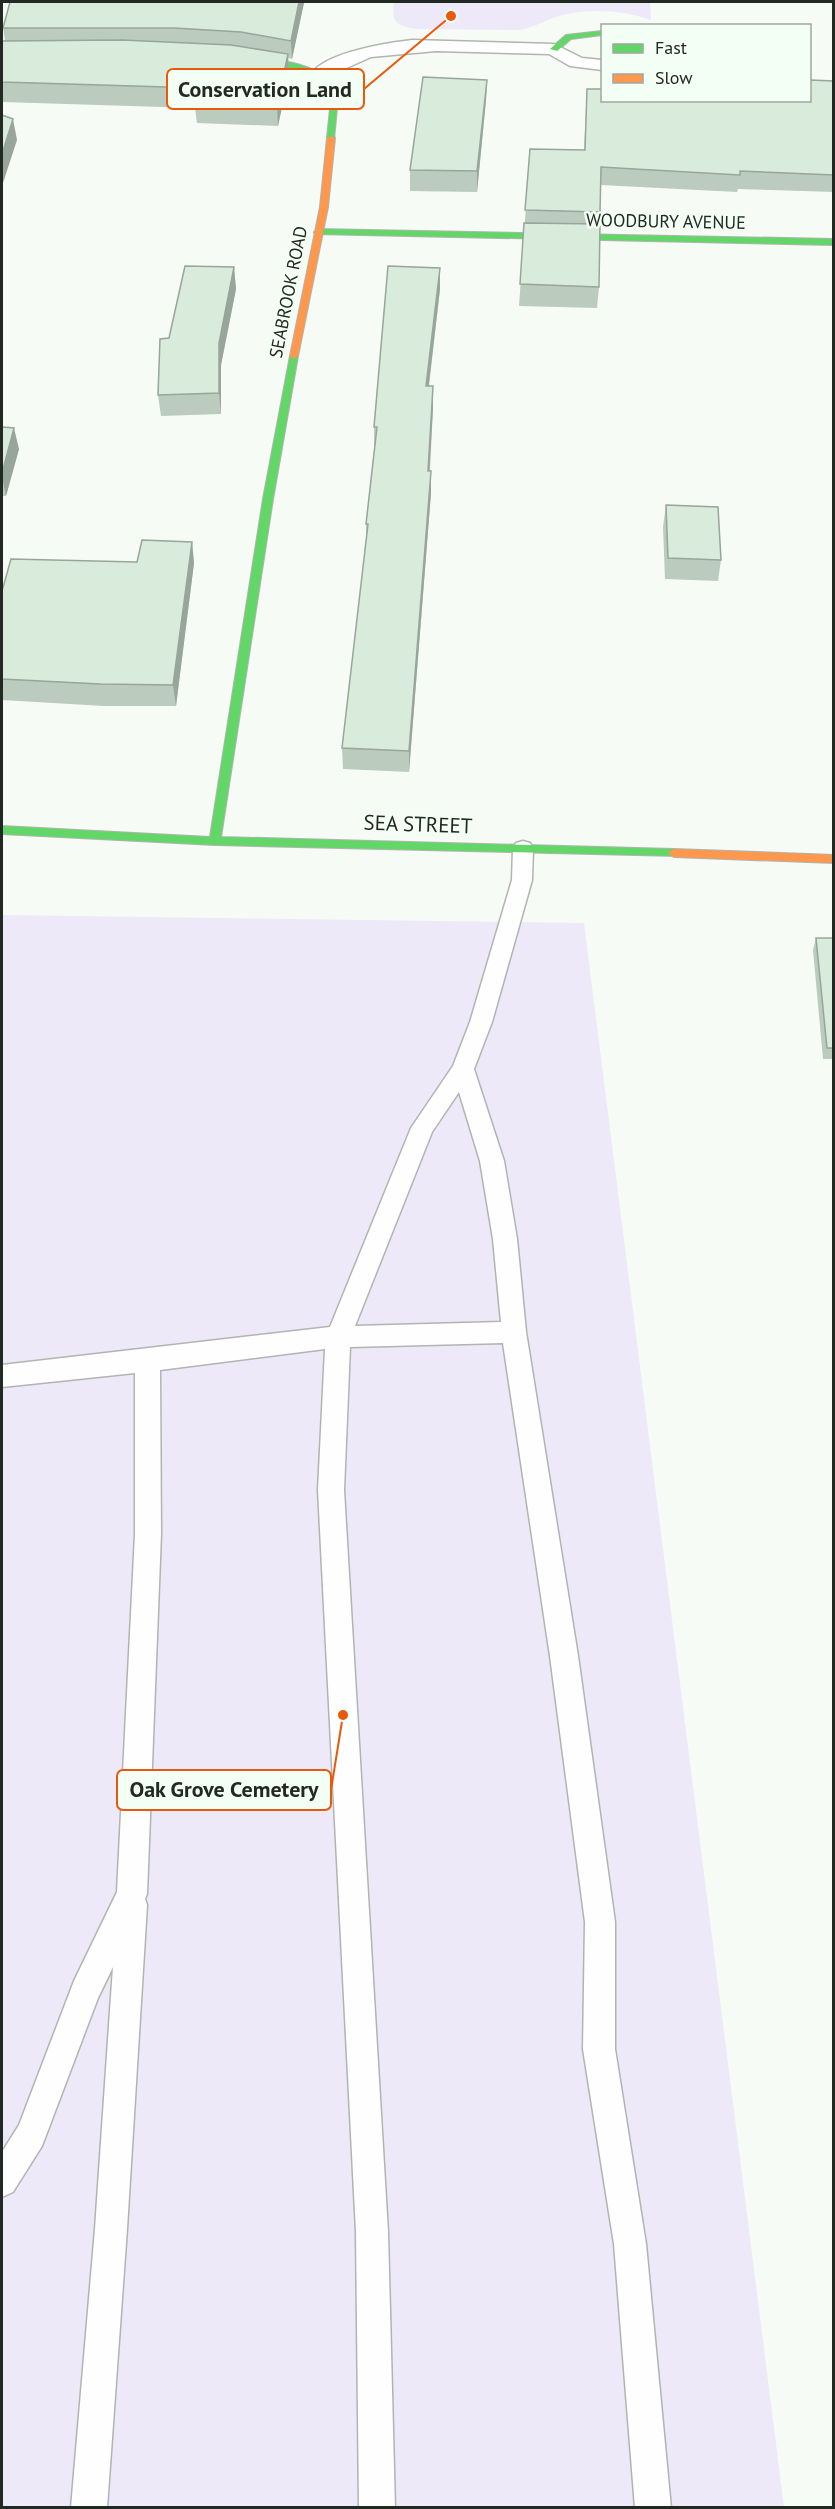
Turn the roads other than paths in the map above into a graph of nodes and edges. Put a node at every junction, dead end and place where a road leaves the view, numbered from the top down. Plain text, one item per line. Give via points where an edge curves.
1 (601, 33) edge
2 (554, 49) junction
3 (231, 57) edge
4 (601, 65) edge
5 (320, 74) junction
6 (318, 232) junction
7 (834, 242) edge
8 (2, 830) edge
9 (215, 841) junction
10 (524, 848) junction
11 (834, 859) edge
12 (464, 1068) junction
13 (514, 1332) junction
14 (338, 1337) junction
15 (147, 1361) junction
16 (2, 1376) edge
17 (132, 1894) junction
18 (2, 2181) edge
19 (89, 2508) edge
20 (377, 2508) edge
21 (653, 2508) edge

1 - 2 street via 570,36
2 - 4 street via 578,63
2 - 5 street via 388,48 355,56
3 - 5 street via 287,64
5 - 6 street, SEABROOK ROAD via 336,88
6 - 7 street, WOODBURY AVENUE
6 - 9 street, SEABROOK ROAD via 268,499
8 - 9 street, SEA STREET
9 - 10 street, SEA STREET
10 - 11 street, SEA STREET
10 - 12 lane via 522,880
12 - 13 lane via 492,1161
12 - 14 lane via 422,1128
13 - 14 lane
13 - 21 lane via 600,1922 599,2049 630,2244
14 - 15 lane
14 - 20 lane via 331,1490 372,2232
15 - 16 lane
15 - 17 lane via 148,1534
17 - 18 lane via 85,1992 32,2135
17 - 19 lane

